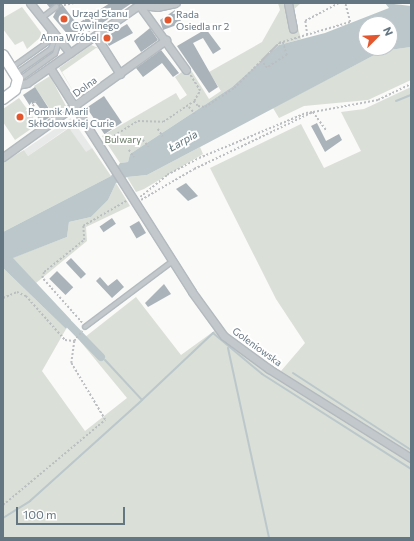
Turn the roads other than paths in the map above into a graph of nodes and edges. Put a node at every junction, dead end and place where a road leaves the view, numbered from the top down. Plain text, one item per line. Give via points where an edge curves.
1 (30, 3) edge
2 (176, 3) edge
3 (288, 3) edge
4 (139, 4) edge
5 (56, 7) road end
6 (42, 18) junction
7 (293, 29) dead end
8 (54, 33) junction
9 (96, 36) junction
10 (166, 40) junction
11 (3, 51) edge
12 (70, 53) junction
13 (50, 68) junction
14 (13, 70) edge
15 (186, 70) road end
16 (120, 74) junction
17 (3, 99) edge
18 (76, 106) junction
19 (3, 157) edge
20 (173, 261) junction
21 (85, 327) road end
22 (411, 458) edge

1 - 6 street
2 - 4 street via 157,7
3 - 7 street
4 - 9 street
4 - 10 street
5 - 6 lane
6 - 8 street
8 - 12 street
8 - 14 lane
8 - 14 lane via 52,47
8 - 14 lane via 60,45 55,54
9 - 12 street
9 - 16 street
10 - 15 street
10 - 16 street, Dolna
11 - 14 street
12 - 13 street
13 - 14 street via 27,83
13 - 18 street
14 - 17 street
16 - 18 street, Dolna
18 - 19 street, Dolna
18 - 20 street, Goleniowska
20 - 21 lane
20 - 22 street, Goleniowska via 210,318 237,347

